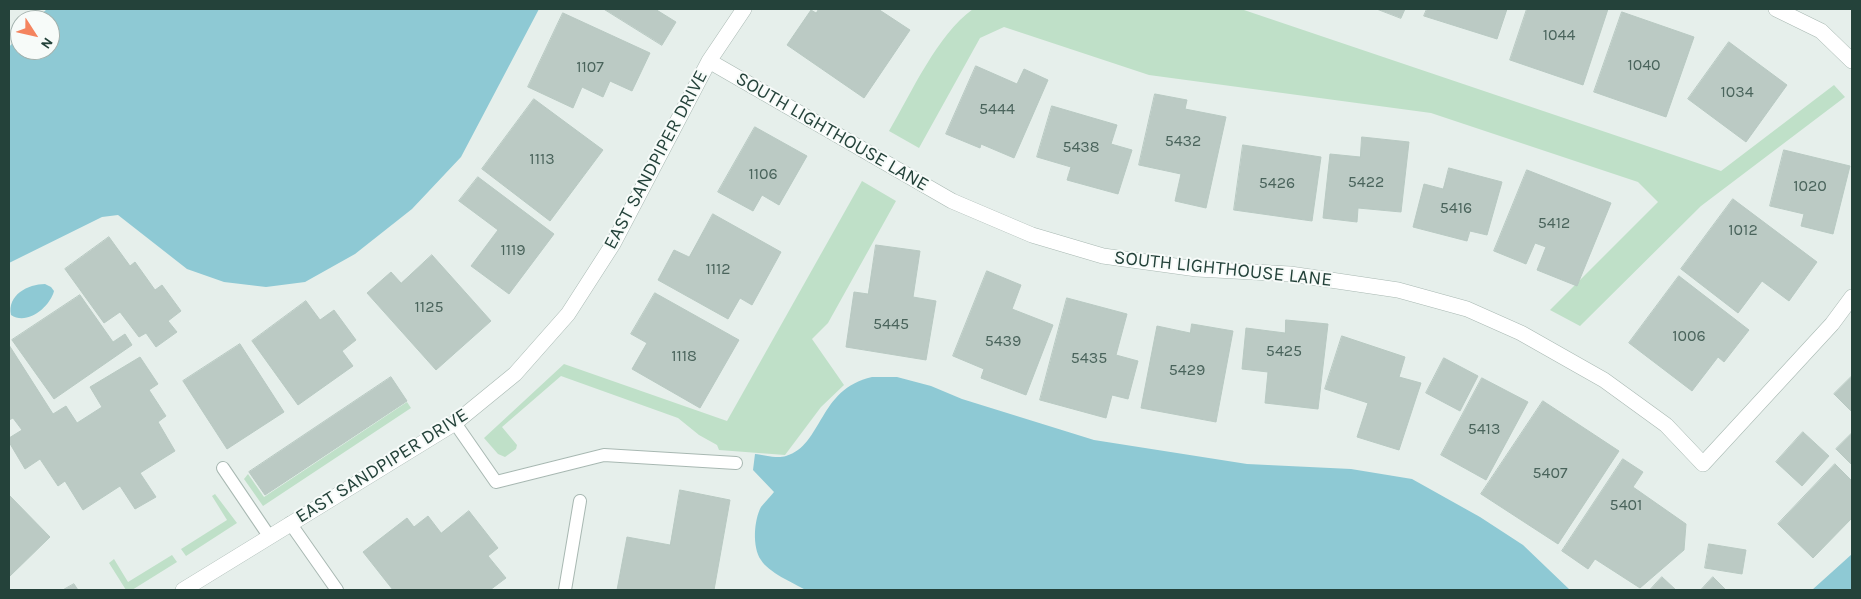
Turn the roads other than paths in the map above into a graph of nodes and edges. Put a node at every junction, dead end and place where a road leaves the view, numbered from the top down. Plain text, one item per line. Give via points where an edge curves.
1 (744, 9) edge
2 (1776, 9) edge
3 (709, 61) junction
4 (1852, 61) edge
5 (1852, 297) edge
6 (454, 423) junction
7 (736, 464) dead end
8 (223, 468) dead end
9 (580, 501) dead end
10 (290, 523) junction
11 (269, 536) junction
12 (182, 590) edge
13 (337, 590) edge
14 (566, 590) edge

1 - 3 street, EAST SANDPIPER DRIVE
2 - 4 street via 1821,31
3 - 5 street, SOUTH LIGHTHOUSE LANE via 952,201 1032,235 1103,256 1198,269 1290,274 1398,290 1467,310 1521,333 1604,380 1666,425 1703,464 1832,324
3 - 6 street, EAST SANDPIPER DRIVE via 613,244 568,314 515,374
6 - 7 lane via 496,482 604,454
6 - 10 street, EAST SANDPIPER DRIVE
8 - 11 lane
9 - 14 lane
10 - 11 street, EAST SANDPIPER DRIVE
10 - 13 lane
11 - 12 street, EAST SANDPIPER DRIVE

